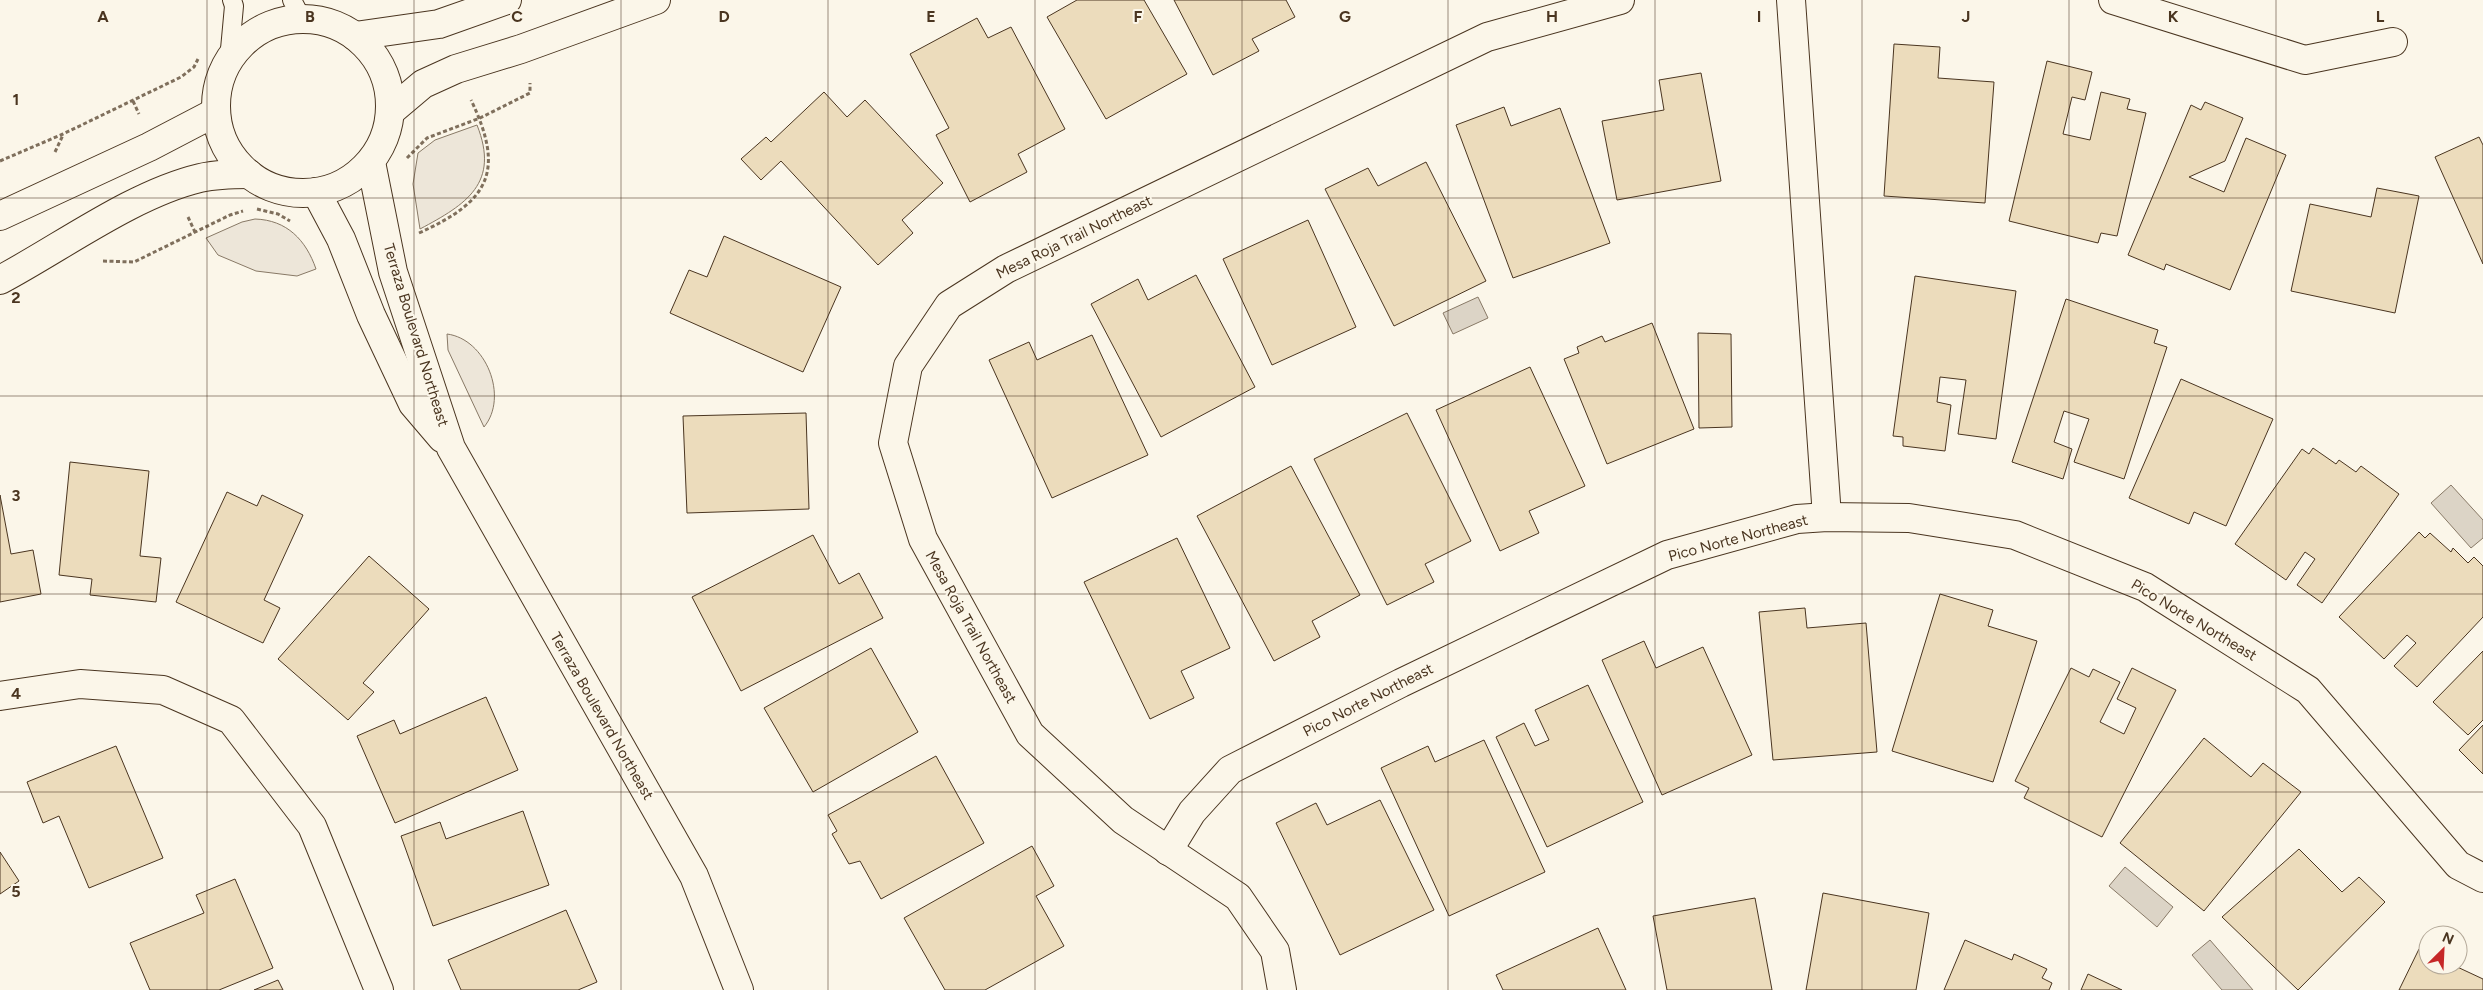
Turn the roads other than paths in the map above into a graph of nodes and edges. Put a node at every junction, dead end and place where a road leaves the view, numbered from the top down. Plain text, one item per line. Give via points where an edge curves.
1 (232, 0) edge
2 (507, 0) edge
3 (656, 0) edge
4 (1620, 0) edge
5 (1792, 0) edge
6 (2113, 0) edge
7 (297, 9) edge
8 (355, 36) junction
9 (2392, 42) dead end
10 (229, 60) junction
11 (391, 111) junction
12 (216, 112) junction
13 (371, 162) junction
14 (250, 174) junction
15 (316, 192) junction
16 (0, 216) edge
17 (0, 280) edge
18 (451, 448) junction
19 (1827, 517) junction
20 (0, 696) edge
21 (1168, 851) junction
22 (2483, 878) edge
23 (379, 990) edge
24 (739, 990) edge
25 (1282, 990) edge

1 - 10 lane
2 - 8 street via 439,24
3 - 11 street via 456,69 423,84
4 - 21 street, Mesa Roja Trail Northeast via 1487,37 1006,269 949,305 908,366 893,443 923,539 1030,734 1123,820
5 - 19 street
6 - 9 street via 2305,60
7 - 8 street
7 - 10 street via 248,38
8 - 11 street via 375,57 388,82
10 - 12 street via 218,85
11 - 13 street via 388,129
12 - 14 street via 221,136 232,157
12 - 16 street
13 - 15 street via 336,187
13 - 18 street, Terraza Boulevard Northeast via 393,272
14 - 15 street via 269,186 292,193
14 - 17 street via 199,178 165,191 122,210
15 - 18 street, Terraza Boulevard Northeast via 341,239 371,315 413,404
18 - 24 street, Terraza Boulevard Northeast via 694,876
19 - 21 street, Pico Norte Northeast via 1797,519 1667,555 1384,691 1230,770 1192,812
19 - 22 street, Pico Norte Northeast via 1908,518 2015,535 2145,587 2308,690 2458,866
20 - 23 street via 80,684 163,690 231,720 312,826
21 - 25 street, Mesa Roja Trail Northeast via 1238,897 1275,951

